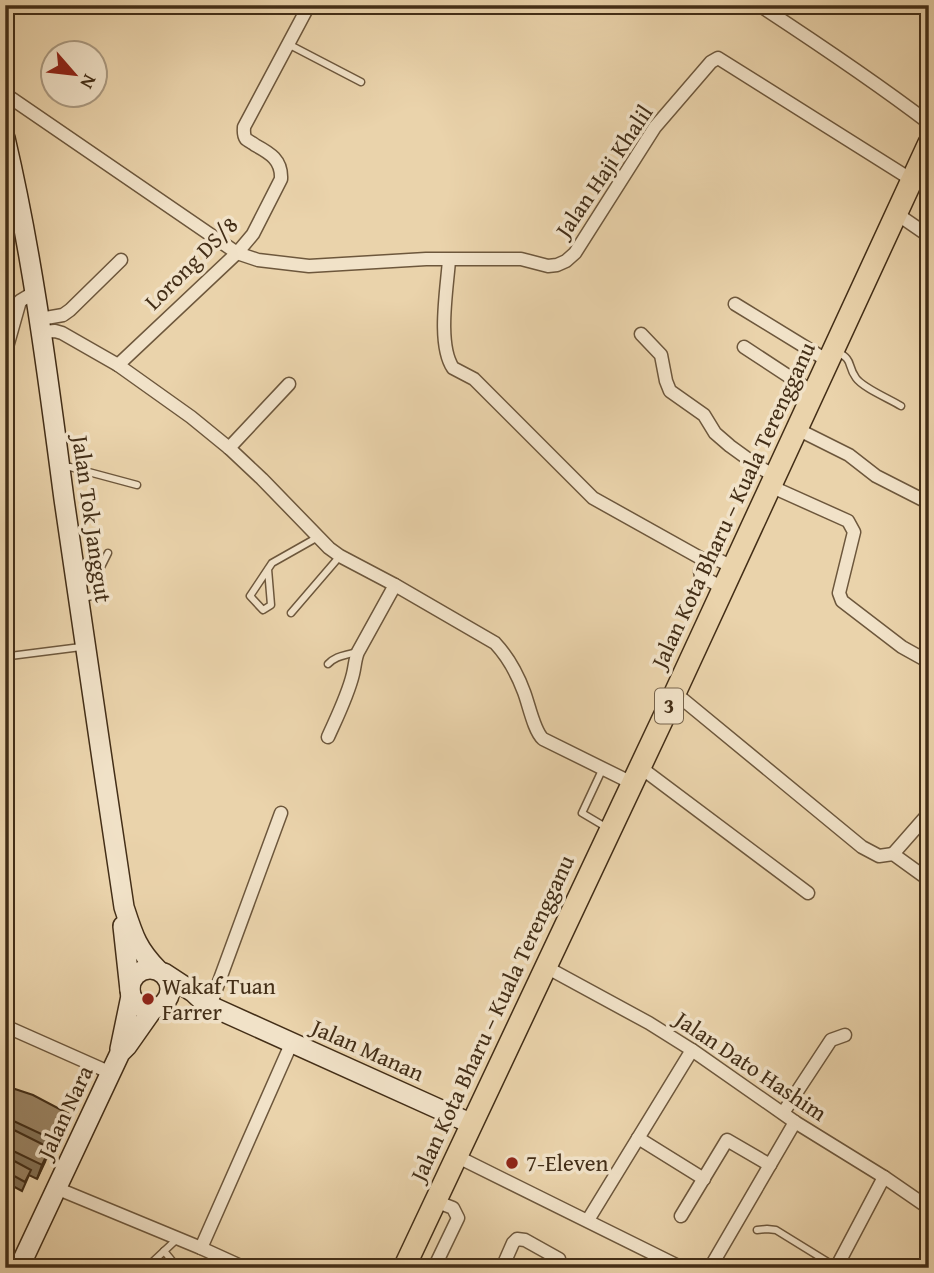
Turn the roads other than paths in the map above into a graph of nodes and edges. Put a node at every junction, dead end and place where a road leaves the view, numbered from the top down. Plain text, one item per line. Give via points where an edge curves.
1 (309, 5) edge
2 (759, 5) edge
3 (288, 44) junction
4 (360, 82) dead end
5 (5, 94) edge
6 (929, 124) edge
7 (5, 138) edge
8 (927, 153) edge
9 (912, 180) junction
10 (897, 214) junction
11 (929, 236) edge
12 (237, 253) junction
13 (121, 260) dead end
14 (449, 260) junction
15 (35, 292) junction
16 (735, 304) dead end
17 (41, 326) junction
18 (641, 334) dead end
19 (744, 347) dead end
20 (5, 354) edge
21 (831, 355) junction
22 (118, 365) junction
23 (289, 384) dead end
24 (814, 393) junction
25 (901, 406) dead end
26 (797, 429) junction
27 (229, 448) junction
28 (60, 468) junction
29 (773, 481) junction
30 (137, 485) dead end
31 (929, 503) edge
32 (318, 537) junction
33 (108, 553) dead end
34 (340, 556) junction
35 (704, 560) junction
36 (733, 567) junction
37 (268, 569) junction
38 (396, 585) junction
39 (723, 588) junction
40 (78, 598) junction
41 (291, 613) dead end
42 (85, 647) junction
43 (358, 652) junction
44 (10, 656) dead end
45 (929, 662) edge
46 (328, 664) dead end
47 (675, 693) junction
48 (328, 737) dead end
49 (603, 768) junction
50 (636, 775) junction
51 (281, 813) dead end
52 (929, 813) edge
53 (610, 830) junction
54 (892, 854) junction
55 (929, 880) edge
56 (808, 893) dead end
57 (124, 907) junction
58 (546, 967) junction
59 (161, 972) junction
60 (131, 993) junction
61 (208, 1005) junction
62 (157, 1008) junction
63 (5, 1026) edge
64 (845, 1035) dead end
65 (292, 1042) junction
66 (692, 1050) junction
67 (120, 1054) junction
68 (111, 1073) junction
69 (783, 1113) junction
70 (795, 1122) junction
71 (472, 1124) junction
72 (638, 1138) junction
73 (456, 1156) junction
74 (770, 1165) junction
75 (884, 1177) junction
76 (704, 1179) junction
77 (56, 1188) junction
78 (435, 1201) junction
79 (929, 1208) edge
80 (681, 1216) dead end
81 (588, 1220) junction
82 (757, 1230) dead end
83 (178, 1238) junction
84 (201, 1248) junction
85 (164, 1251) junction
86 (147, 1267) edge
87 (836, 1267) edge
88 (19, 1268) edge
89 (178, 1268) edge
90 (245, 1268) edge
91 (404, 1268) edge
92 (434, 1268) edge
93 (502, 1268) edge
94 (559, 1268) edge
95 (682, 1268) edge
96 (710, 1268) edge

1 - 3 street, Lorong DS/8
2 - 6 street
3 - 4 lane
3 - 12 street, Lorong DS/8 via 244,127 246,139 277,161 281,179 253,234
5 - 12 street
7 - 15 main road, Jalan Tok Janggut
8 - 9 main road, Jalan Kota Bharu – Kuala Terengganu / 3
9 - 10 main road, Jalan Kota Bharu – Kuala Terengganu / 3
9 - 14 street, Jalan Haji Khalil via 718,58 655,127 566,261 548,266 521,259
10 - 11 street
10 - 21 main road, Jalan Kota Bharu – Kuala Terengganu / 3
12 - 14 street, Jalan Haji Khalil via 309,265
12 - 22 street, Lorong DS/8
13 - 17 street via 70,310
14 - 35 street via 444,335 453,368 474,379 593,498
15 - 17 main road, Jalan Tok Janggut
15 - 20 street via 20,301
16 - 21 street
17 - 22 street
17 - 28 main road, Jalan Tok Janggut
18 - 29 street via 661,355 670,391 704,415 715,433
19 - 24 street
21 - 24 main road, Jalan Kota Bharu – Kuala Terengganu / 3
21 - 25 lane via 846,356 862,384
22 - 27 street
23 - 27 street
24 - 26 main road, Jalan Kota Bharu – Kuala Terengganu / 3
26 - 29 main road, Jalan Kota Bharu – Kuala Terengganu / 3
26 - 31 street
27 - 32 street
28 - 30 lane
28 - 40 main road, Jalan Tok Janggut
29 - 36 main road, Jalan Kota Bharu – Kuala Terengganu / 3
29 - 45 street via 848,522 854,532 839,593 842,601
32 - 34 street
32 - 37 lane via 272,562
33 - 40 lane via 97,592
34 - 38 street
34 - 41 lane
35 - 36 street via 712,557
35 - 39 street via 701,576
36 - 39 main road, Jalan Kota Bharu – Kuala Terengganu / 3
37 - 37 lane via 250,596 263,610 271,606
38 - 43 street
38 - 49 street via 495,643 513,665 537,734
39 - 47 main road, Jalan Kota Bharu – Kuala Terengganu / 3
40 - 42 main road, Jalan Tok Janggut
42 - 44 lane
42 - 57 main road, Jalan Tok Janggut
43 - 46 lane
43 - 48 street
47 - 50 main road, Jalan Kota Bharu – Kuala Terengganu / 3
47 - 54 street via 862,847 879,856
49 - 50 street
49 - 53 lane via 582,813
50 - 53 main road, Jalan Kota Bharu – Kuala Terengganu / 3
50 - 56 street
51 - 61 street
52 - 54 street
53 - 58 main road, Jalan Kota Bharu – Kuala Terengganu / 3
54 - 55 street
57 - 59 main road, Jalan Tok Janggut via 132,934
57 - 60 main road, Jalan Tok Janggut
58 - 66 street, Jalan Dato Hashim
58 - 71 main road, Jalan Kota Bharu – Kuala Terengganu / 3
59 - 60 main road via 139,972 131,983
59 - 61 main road, Jalan Manan
59 - 62 main road via 171,991
60 - 62 main road via 140,1007
60 - 67 main road, Jalan Nara
61 - 62 main road, Jalan Manan via 171,1003
61 - 65 main road, Jalan Manan
62 - 67 main road, Jalan Nara
63 - 68 street
64 - 69 street via 831,1040
65 - 71 main road, Jalan Manan
65 - 84 street
66 - 69 street, Jalan Dato Hashim
66 - 72 street
67 - 68 main road, Jalan Nara
68 - 77 main road, Jalan Nara
69 - 70 street, Jalan Dato Hashim
70 - 74 street
70 - 75 street, Jalan Dato Hashim
71 - 73 main road, Jalan Kota Bharu – Kuala Terengganu / 3
72 - 76 street
72 - 81 street
73 - 78 main road, Jalan Kota Bharu – Kuala Terengganu / 3
73 - 81 street
74 - 76 street via 727,1140
74 - 96 street
75 - 79 street, Jalan Dato Hashim
75 - 87 street
76 - 80 street
77 - 83 street
77 - 88 main road, Jalan Nara
78 - 91 main road, Jalan Kota Bharu – Kuala Terengganu / 3
78 - 92 street via 453,1208 458,1217
81 - 95 street
82 - 87 lane via 776,1230
83 - 84 street
83 - 85 lane
84 - 90 street
85 - 86 lane
85 - 89 lane
93 - 94 street via 513,1243 525,1240 559,1259

